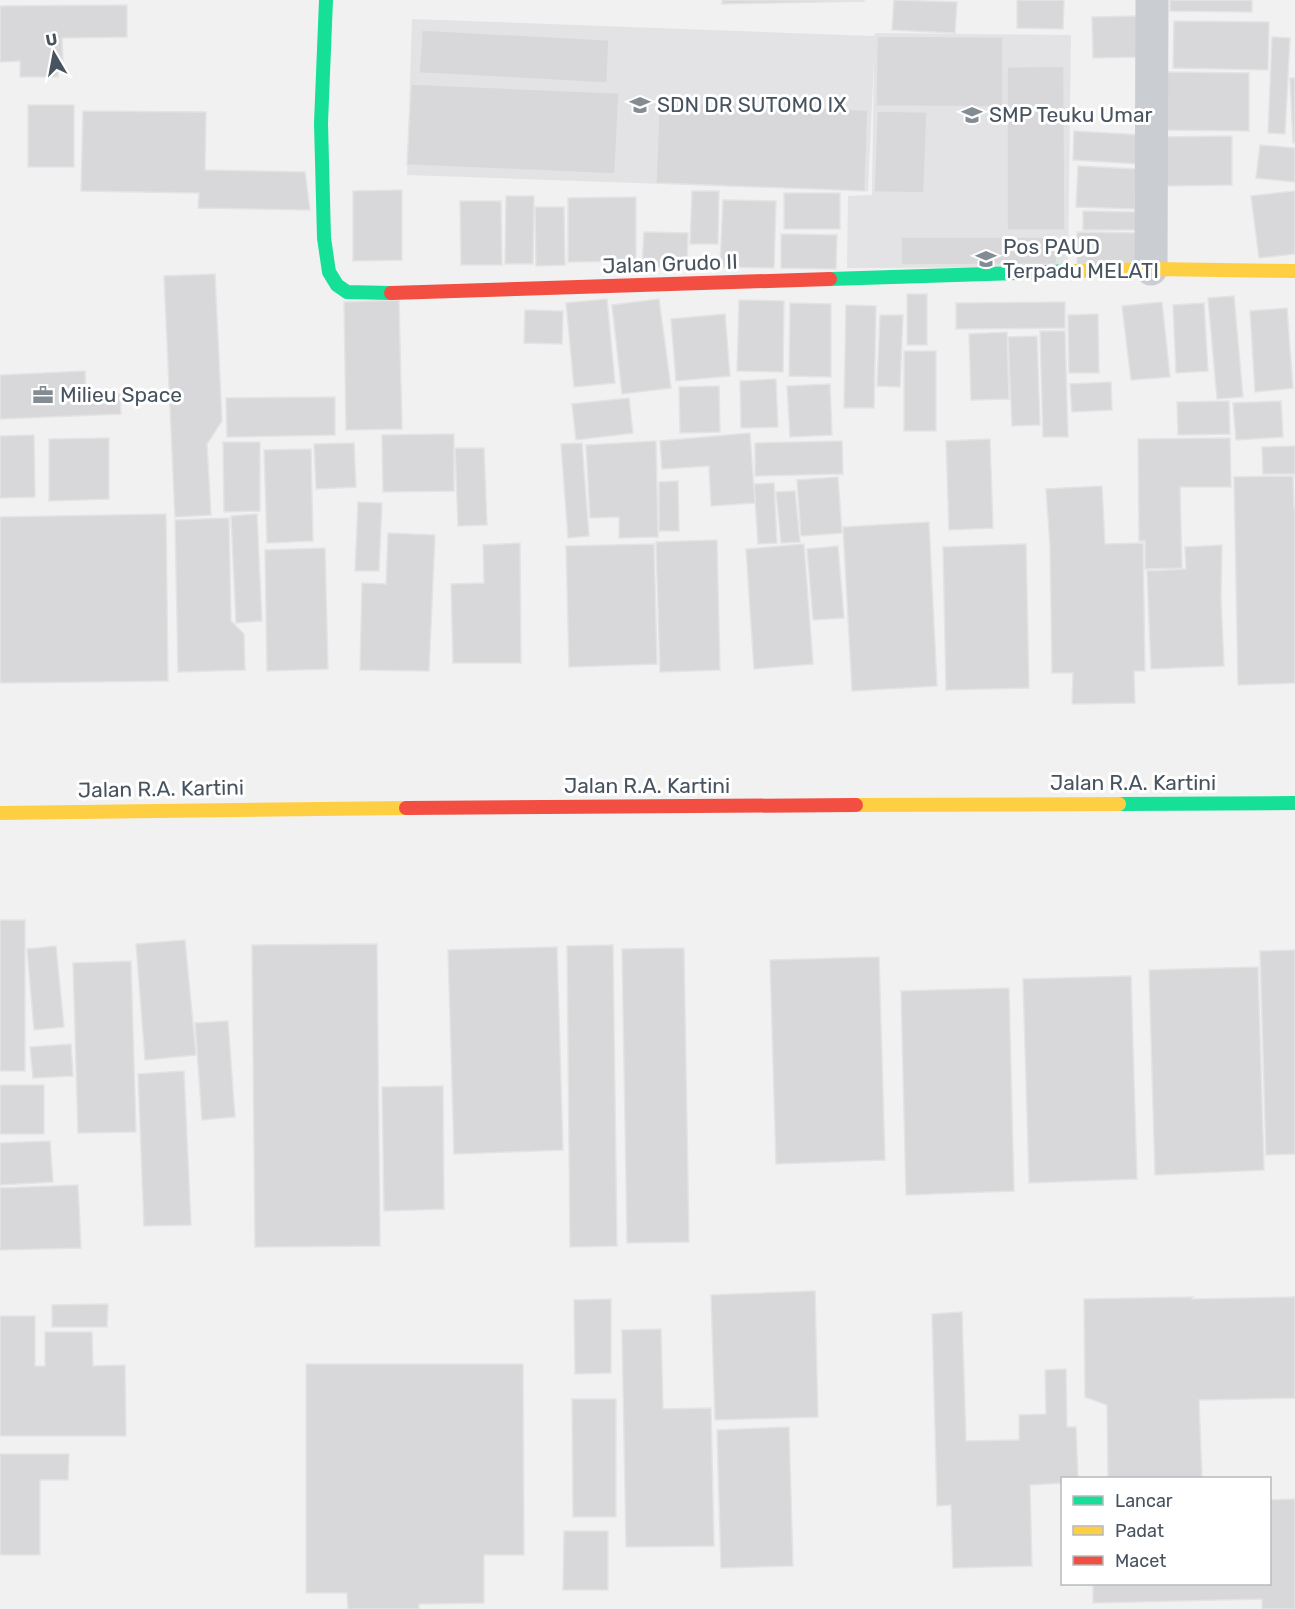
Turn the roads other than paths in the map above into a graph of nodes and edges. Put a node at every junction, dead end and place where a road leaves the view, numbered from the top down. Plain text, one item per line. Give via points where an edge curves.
1 (326, 0) edge
2 (1152, 0) edge
3 (1151, 269) junction
4 (1295, 270) edge
5 (1295, 804) edge
6 (0, 813) edge

1 - 3 street, Jalan Grudo II via 321,123 324,238 329,272 347,292
2 - 3 street
3 - 4 street, Jalan Grudo II
5 - 6 street, Jalan R.A. Kartini

